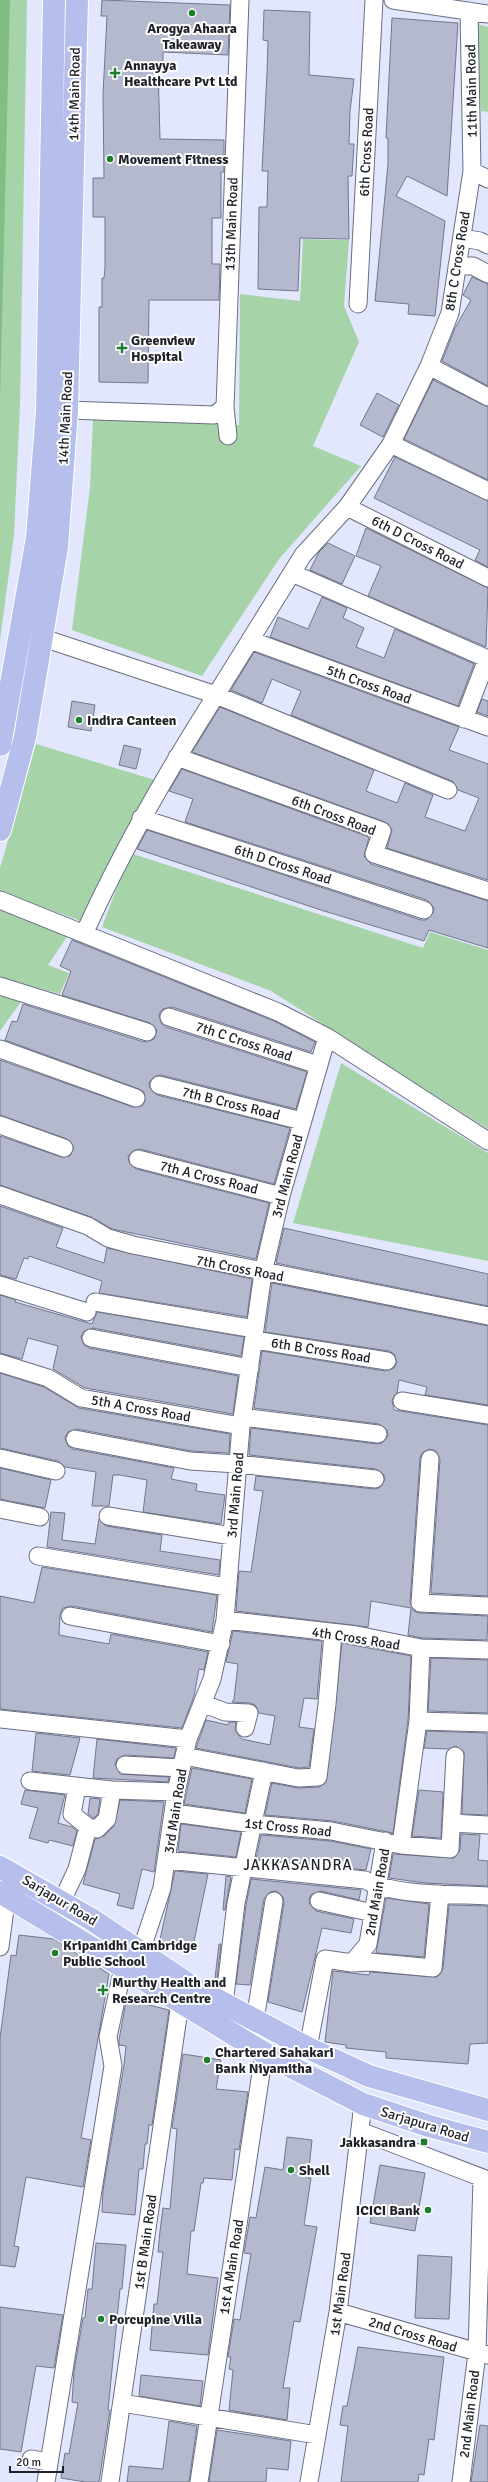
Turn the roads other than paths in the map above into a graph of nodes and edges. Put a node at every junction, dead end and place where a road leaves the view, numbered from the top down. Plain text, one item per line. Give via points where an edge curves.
1 (54, 0) edge
2 (77, 0) edge
3 (240, 0) edge
4 (374, 0) edge
5 (393, 0) edge
6 (469, 11) junction
7 (488, 14) edge
8 (472, 171) junction
9 (488, 179) edge
10 (462, 238) junction
11 (488, 245) edge
12 (457, 266) junction
13 (488, 274) edge
14 (358, 304) dead end
15 (428, 366) junction
16 (488, 397) edge
17 (225, 407) junction
18 (66, 410) junction
19 (228, 436) dead end
20 (391, 444) junction
21 (488, 491) edge
22 (347, 506) junction
23 (292, 573) junction
24 (488, 578) edge
25 (43, 638) junction
26 (250, 640) junction
27 (488, 659) edge
28 (216, 695) junction
29 (464, 719) junction
30 (488, 727) edge
31 (0, 745) edge
32 (177, 757) junction
33 (448, 790) dead end
34 (141, 818) junction
35 (0, 830) edge
36 (488, 891) edge
37 (0, 900) edge
38 (424, 910) dead end
39 (84, 934) junction
40 (0, 986) edge
41 (169, 1017) dead end
42 (147, 1032) dead end
43 (327, 1037) junction
44 (0, 1050) edge
45 (318, 1066) junction
46 (159, 1085) dead end
47 (136, 1098) dead end
48 (302, 1121) junction
49 (0, 1125) edge
50 (488, 1141) edge
51 (64, 1148) dead end
52 (138, 1159) dead end
53 (0, 1195) edge
54 (281, 1196) junction
55 (262, 1273) junction
56 (0, 1285) edge
57 (488, 1316) edge
58 (254, 1334) junction
59 (90, 1338) dead end
60 (388, 1361) dead end
61 (0, 1363) edge
62 (250, 1368) junction
63 (402, 1400) dead end
64 (488, 1415) edge
65 (241, 1421) junction
66 (378, 1434) dead end
67 (75, 1439) dead end
68 (0, 1458) edge
69 (430, 1459) dead end
70 (237, 1464) junction
71 (56, 1471) dead end
72 (374, 1479) dead end
73 (0, 1509) edge
74 (108, 1516) dead end
75 (40, 1517) dead end
76 (232, 1536) junction
77 (38, 1556) dead end
78 (227, 1587) junction
79 (488, 1606) edge
80 (70, 1616) dead end
81 (225, 1620) junction
82 (333, 1634) junction
83 (221, 1644) junction
84 (421, 1648) junction
85 (488, 1650) edge
86 (202, 1703) junction
87 (0, 1719) edge
88 (418, 1721) junction
89 (488, 1723) edge
90 (245, 1728) dead end
91 (188, 1739) junction
92 (455, 1756) dead end
93 (183, 1762) junction
94 (125, 1765) dead end
95 (264, 1771) junction
96 (30, 1781) dead end
97 (77, 1787) junction
98 (112, 1790) junction
99 (176, 1792) junction
100 (174, 1813) junction
101 (451, 1823) junction
102 (253, 1824) junction
103 (488, 1825) edge
104 (88, 1827) junction
105 (393, 1843) junction
106 (167, 1860) junction
107 (0, 1867) edge
108 (244, 1867) junction
109 (378, 1887) junction
110 (4, 1893) edge
111 (440, 1894) junction
112 (488, 1896) edge
113 (62, 1901) junction
114 (274, 1901) dead end
115 (319, 1901) dead end
116 (373, 1914) junction
117 (0, 1946) edge
118 (141, 1950) junction
119 (352, 1963) junction
120 (124, 1968) junction
121 (180, 2003) junction
122 (224, 2004) junction
123 (255, 2020) junction
124 (308, 2048) junction
125 (264, 2053) junction
126 (363, 2104) junction
127 (488, 2110) edge
128 (360, 2131) junction
129 (488, 2142) edge
130 (485, 2179) edge
131 (338, 2312) junction
132 (482, 2354) edge
133 (122, 2403) junction
134 (209, 2416) junction
135 (317, 2435) junction
136 (31, 2459) dead end
137 (50, 2462) junction
138 (46, 2482) edge
139 (110, 2482) edge
140 (199, 2482) edge
141 (309, 2482) edge
142 (461, 2482) edge

1 - 31 main road, 14th Main Road via 44,443 37,538
2 - 18 main road, 14th Main Road
3 - 17 street, 13th Main Road
4 - 14 street, 6th Cross Road
5 - 6 street
6 - 7 street
6 - 8 street, 11th Main Road
8 - 9 street
8 - 10 street, 8th C Cross Road
10 - 11 street
10 - 12 street, 8th C Cross Road
12 - 13 street via 473,266
12 - 15 street, 8th C Cross Road via 450,313
15 - 16 street
15 - 20 street, 8th C Cross Road
17 - 18 street via 214,415
17 - 19 street, 13th Main Road
18 - 25 main road, 14th Main Road via 57,547
20 - 21 street
20 - 22 street, 8th C Cross Road
22 - 23 street, 8th C Cross Road via 303,555
22 - 24 street, 6th D Cross Road
23 - 26 street, 8th C Cross Road
23 - 27 street
25 - 28 street
25 - 35 main road, 14th Main Road via 25,737
26 - 28 street, 8th C Cross Road
26 - 29 street, 5th Cross Road
27 - 29 street
28 - 32 street, 8th C Cross Road
28 - 33 street
29 - 30 street, 5th Cross Road
32 - 34 street, 8th C Cross Road
32 - 36 street, 6th Cross Road via 382,831 374,854
34 - 38 street, 6th D Cross Road
34 - 39 street, 8th C Cross Road
37 - 39 street
39 - 43 street via 278,1012
40 - 42 street
41 - 45 street, 7th C Cross Road
43 - 45 street, 3rd Main Road
43 - 50 street
44 - 47 street
45 - 48 street, 3rd Main Road
46 - 48 street, 7th B Cross Road
48 - 54 street, 3rd Main Road
49 - 51 street
52 - 54 street, 7th A Cross Road
53 - 55 street, 7th Cross Road via 88,1226 108,1238
54 - 55 street, 3rd Main Road
55 - 57 street, 7th Cross Road
55 - 58 street, 3rd Main Road
56 - 58 street, 6th B Cross Road via 91,1307
58 - 60 street, 6th B Cross Road
58 - 62 street, 3rd Main Road
59 - 62 street
61 - 65 street, 5th A Cross Road via 48,1378 81,1398
62 - 65 street, 3rd Main Road
63 - 64 street
65 - 66 street, 5th A Cross Road
65 - 70 street, 3rd Main Road
67 - 70 street via 190,1461
68 - 71 street
69 - 79 street via 420,1603
70 - 72 street
70 - 76 street, 3rd Main Road
73 - 75 street
74 - 76 street
76 - 78 street, 3rd Main Road
77 - 78 street
78 - 81 street, 3rd Main Road
80 - 83 street
81 - 82 street, 4th Cross Road
81 - 83 street, 3rd Main Road
82 - 84 street, 4th Cross Road via 357,1635
82 - 95 street via 318,1776 298,1778
83 - 86 street, 3rd Main Road via 212,1679
84 - 85 street, 4th Cross Road
84 - 88 street, 2nd Main Road
86 - 90 street via 224,1712 249,1714
86 - 91 street, 3rd Main Road
87 - 91 street
88 - 89 street
88 - 105 street, 2nd Main Road
91 - 93 street, 3rd Main Road
92 - 101 street
93 - 94 street
93 - 95 street
93 - 99 street, 3rd Main Road
95 - 102 street
96 - 97 street
97 - 98 street
97 - 104 street via 72,1814
98 - 99 street
98 - 104 street via 107,1819 97,1829
99 - 100 street, 3rd Main Road
100 - 102 street, 1st Cross Road
100 - 106 street, 3rd Main Road
101 - 103 street
101 - 105 street, 1st Cross Road via 450,1849
102 - 105 street, 1st Cross Road via 331,1831
102 - 108 street
104 - 113 street via 77,1869
105 - 109 street, 2nd Main Road
106 - 108 street
106 - 118 street, 3rd Main Road via 162,1888
107 - 113 main road, Sarjapur Road
108 - 109 street via 365,1880
108 - 122 street via 236,1904
109 - 111 street
109 - 116 street, 2nd Main Road
110 - 117 street
110 - 120 main road, Sarjapur Road
111 - 112 street
111 - 119 street via 433,1968 370,1962
113 - 118 main road, Sarjapur Road
114 - 123 street
115 - 116 street
116 - 119 street, 2nd Main Road via 368,1944
118 - 122 main road, Sarjapur Road via 191,1986
119 - 124 street via 325,1959
120 - 121 main road, Sarjapur Road
120 - 137 street via 108,2037 113,2066
121 - 125 main road, Sarjapur Road
121 - 133 street, 1st B Main Road
122 - 123 main road, Sarjapur Road
123 - 124 main road, Sarjapur Road
124 - 127 main road, Sarjapur Road via 369,2076
125 - 126 main road, Sarjapur Road
125 - 134 street, 1st A Main Road
126 - 128 street, 1st Main Road
126 - 129 main road, Sarjapura Road
128 - 130 street, Sarjapura Road
128 - 131 street, 1st Main Road
130 - 132 street, 2nd Main Road
131 - 132 street, 2nd Cross Road
131 - 135 street, 1st Main Road
132 - 142 street, 2nd Main Road
133 - 134 street
133 - 139 street, 1st B Main Road
134 - 135 street
134 - 140 street, 1st A Main Road
135 - 141 street, 1st Main Road
136 - 137 street
137 - 138 street

